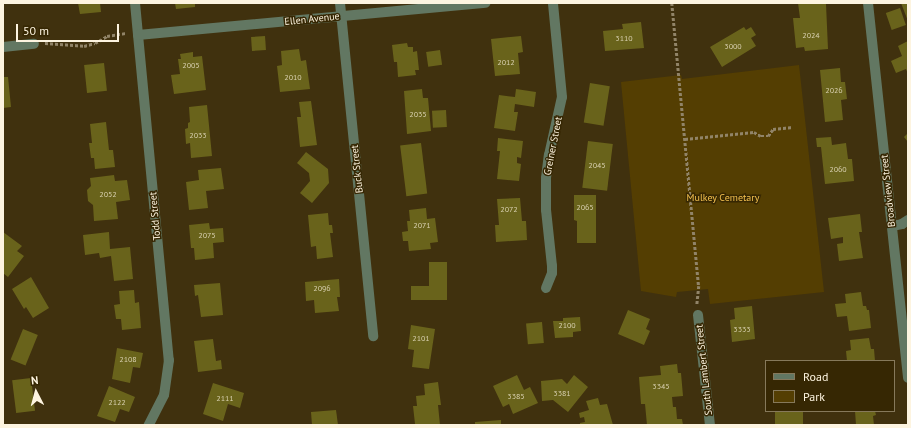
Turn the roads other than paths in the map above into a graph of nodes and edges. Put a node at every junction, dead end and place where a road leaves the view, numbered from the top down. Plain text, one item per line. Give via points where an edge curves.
1 (135, 3) edge
2 (340, 3) edge
3 (486, 3) edge
4 (553, 3) edge
5 (868, 3) edge
6 (342, 16) junction
7 (138, 35) junction
8 (34, 44) road end
9 (3, 47) edge
10 (908, 220) edge
11 (892, 226) junction
12 (546, 288) dead end
13 (698, 315) road end
14 (373, 336) dead end
15 (908, 378) edge
16 (150, 425) edge
17 (710, 425) edge

1 - 7 street, Todd Street
2 - 6 street, Buck Street
3 - 6 street, Ellen Avenue
4 - 12 street, Greiner Street via 562,97 546,178 546,210 552,266
5 - 11 street, Broadview Street
6 - 7 street, Ellen Avenue
6 - 14 street, Buck Street
7 - 16 street, Todd Street via 169,360 164,395
8 - 9 street
10 - 11 street
11 - 15 street, Broadview Street
13 - 17 street, South Lambert Street

